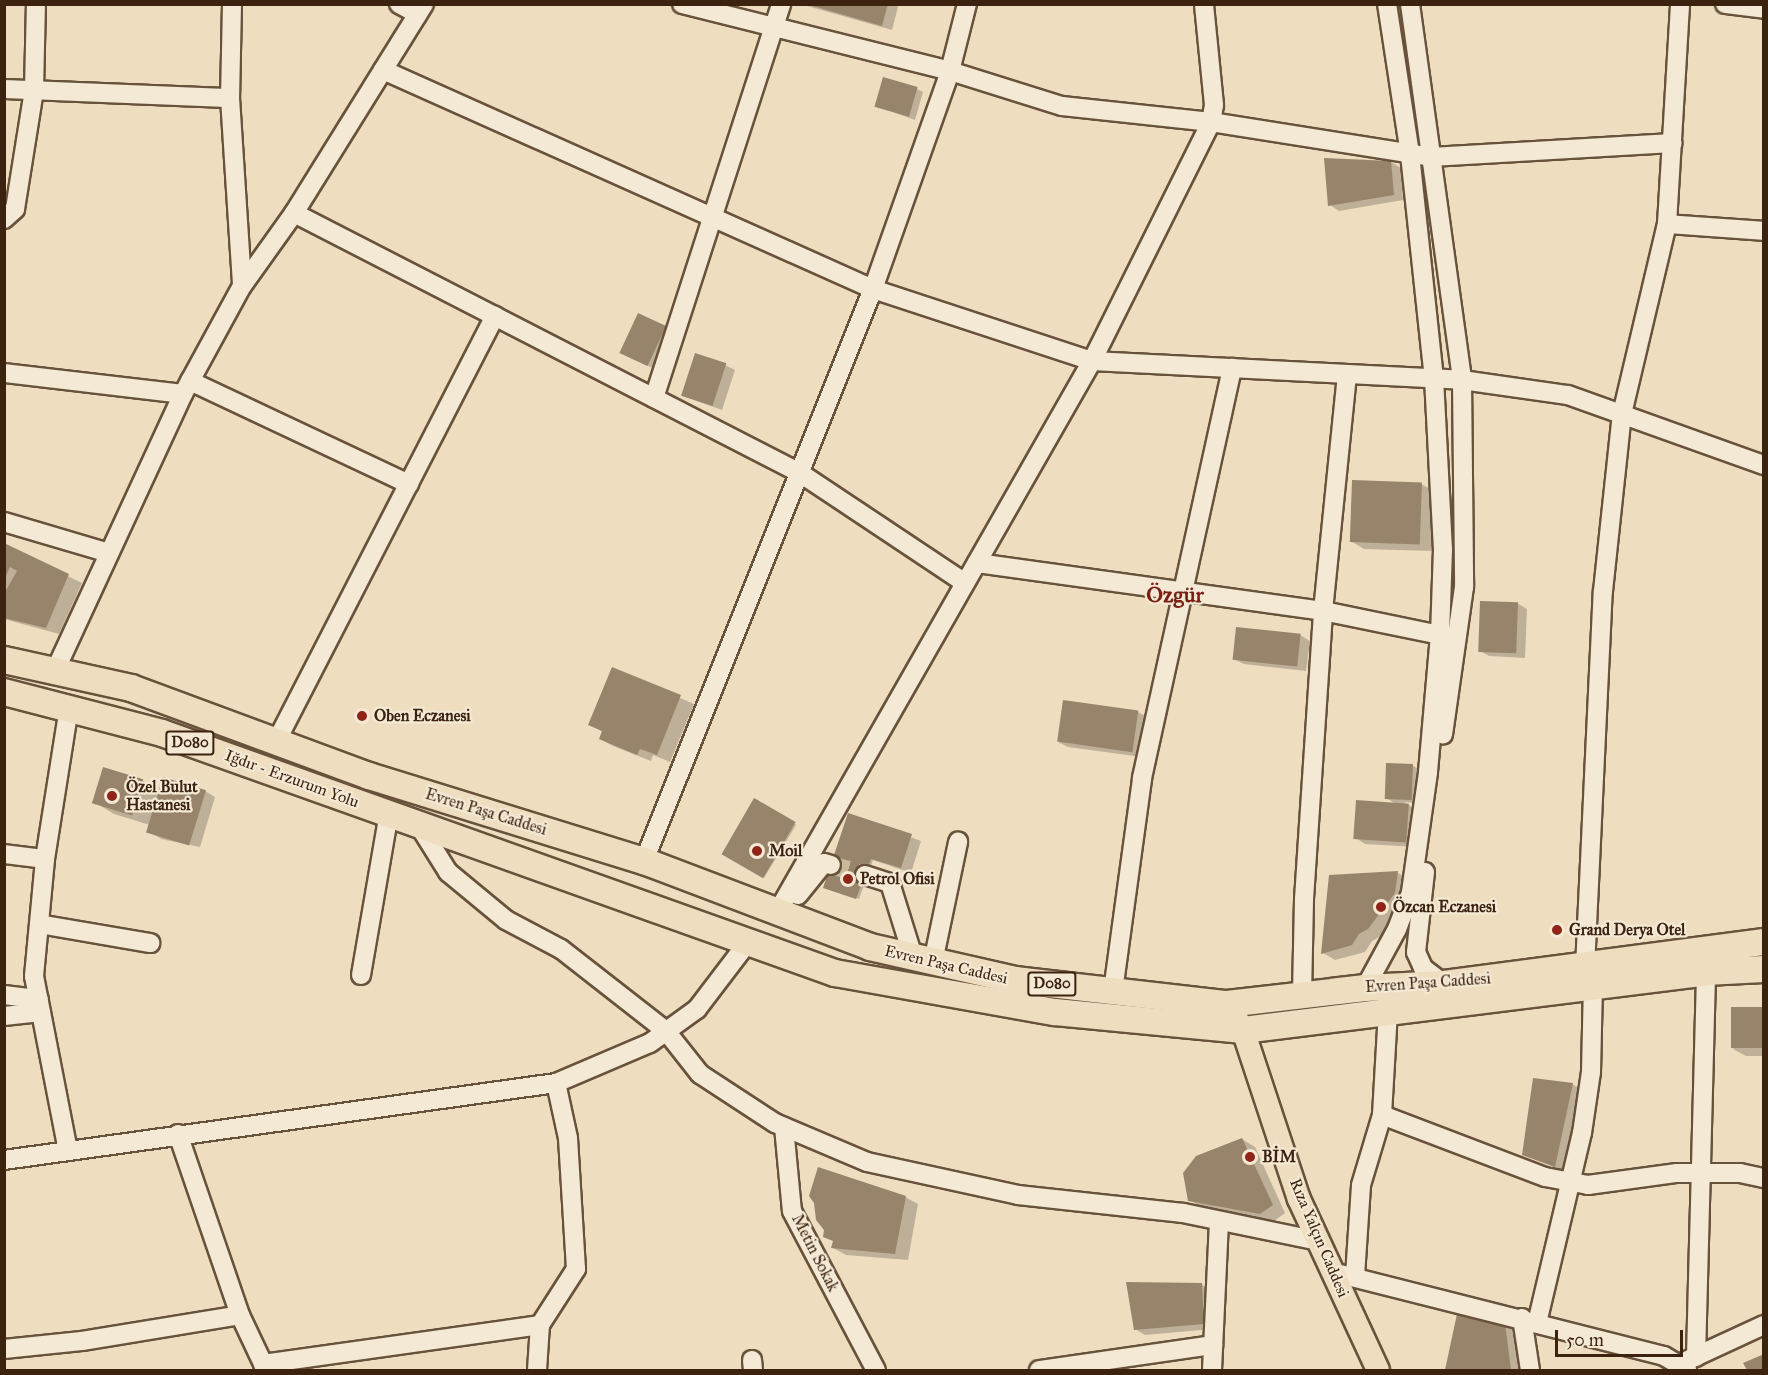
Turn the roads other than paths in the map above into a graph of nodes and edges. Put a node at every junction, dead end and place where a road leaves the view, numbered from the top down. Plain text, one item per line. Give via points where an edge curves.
1 (36, 4) edge
2 (232, 4) edge
3 (399, 4) edge
4 (682, 4) edge
5 (781, 4) edge
6 (967, 4) edge
7 (1204, 4) edge
8 (1388, 4) edge
9 (1410, 4) edge
10 (1680, 4) edge
11 (1725, 4) edge
12 (421, 9) edge
13 (1764, 9) edge
14 (775, 29) junction
15 (383, 70) junction
16 (950, 71) junction
17 (4, 89) edge
18 (34, 90) junction
19 (230, 98) junction
20 (1211, 122) junction
21 (1673, 143) junction
22 (1410, 154) junction
23 (1431, 157) junction
24 (294, 213) junction
25 (4, 219) edge
26 (713, 220) junction
27 (1667, 224) junction
28 (1764, 231) edge
29 (242, 286) junction
30 (873, 289) junction
31 (495, 316) junction
32 (1092, 361) junction
33 (1232, 368) junction
34 (4, 373) edge
35 (1347, 374) junction
36 (1434, 379) junction
37 (1462, 380) junction
38 (186, 387) junction
39 (654, 398) junction
40 (1622, 414) junction
41 (1764, 465) edge
42 (800, 473) junction
43 (409, 484) junction
44 (4, 522) edge
45 (109, 554) junction
46 (977, 563) junction
47 (965, 583) junction
48 (1181, 593) junction
49 (1323, 611) junction
50 (1440, 635) junction
51 (4, 660) edge
52 (55, 671) junction
53 (4, 692) edge
54 (69, 707) junction
55 (276, 742) junction
56 (369, 776) joint
57 (380, 810) junction
58 (418, 824) junction
59 (958, 842) dead end
60 (4, 854) edge
61 (45, 859) junction
62 (644, 861) junction
63 (831, 865) dead end
64 (865, 875) tunnel mouth
65 (781, 912) junction
66 (39, 924) junction
67 (748, 942) junction
68 (1764, 942) edge
69 (150, 943) dead end
70 (923, 959) junction
71 (1764, 969) edge
72 (1706, 972) junction
73 (361, 975) dead end
74 (1589, 977) junction
75 (1443, 984) junction
76 (1365, 988) junction
77 (1113, 991) junction
78 (4, 995) edge
79 (1302, 995) junction
80 (1227, 1004) junction
81 (40, 1005) junction
82 (1388, 1012) junction
83 (4, 1016) edge
84 (1243, 1030) junction
85 (666, 1031) junction
86 (556, 1083) junction
87 (1382, 1114) junction
88 (784, 1127) junction
89 (178, 1134) junction
90 (68, 1151) junction
91 (4, 1160) edge
92 (1703, 1173) junction
93 (1764, 1178) edge
94 (1573, 1182) junction
95 (1219, 1223) junction
96 (1318, 1241) junction
97 (1332, 1272) junction
98 (1355, 1276) junction
99 (240, 1315) junction
100 (1529, 1321) junction
101 (540, 1325) junction
102 (1764, 1325) edge
103 (1213, 1345) junction
104 (4, 1349) edge
105 (1688, 1364) edge
106 (265, 1367) edge
107 (537, 1371) edge
108 (876, 1371) edge
109 (1040, 1371) edge
110 (1212, 1371) edge
111 (1377, 1371) edge
112 (1530, 1371) edge

1 - 18 street
2 - 19 street
3 - 12 street
4 - 14 street
5 - 14 street
6 - 16 street
7 - 20 street via 1215,105
8 - 22 street
9 - 23 street
10 - 21 street
11 - 13 street
12 - 15 street
14 - 16 street
14 - 26 street
15 - 24 street
15 - 26 street
16 - 20 street via 1062,106
16 - 30 street
17 - 18 street
18 - 19 street
18 - 25 street via 15,209
19 - 29 street
20 - 22 street
20 - 32 street
21 - 23 street
21 - 27 street
22 - 23 street
22 - 36 street
23 - 37 street
24 - 29 street
24 - 31 street
26 - 30 street
26 - 39 street
27 - 28 street
27 - 40 street
29 - 38 street
30 - 32 street
30 - 42 street
31 - 39 street
31 - 43 street
32 - 33 street
32 - 46 street
33 - 35 street
33 - 48 street
34 - 38 street
35 - 36 street
35 - 49 street
36 - 37 street
36 - 50 street via 1443,550
37 - 40 street via 1568,395
37 - 75 street via 1464,587 1416,952 1423,968
38 - 43 street
38 - 45 street
39 - 42 street
40 - 41 street
40 - 74 street via 1603,591
42 - 47 street
42 - 62 street
43 - 55 street
44 - 45 street
45 - 52 street
46 - 47 street
46 - 48 street
47 - 65 street
48 - 49 street
48 - 77 street via 1142,778
49 - 50 street
49 - 79 street via 1304,900
50 - 76 street via 1428,772 1410,892 1397,929
51 - 52 highway, Iğdır - Erzurum Yolu / D080
52 - 55 highway, Iğdır - Erzurum Yolu / D080 via 130,688
53 - 54 highway, Iğdır - Erzurum Yolu / D080
54 - 57 highway, Iğdır - Erzurum Yolu / D080 via 162,733
54 - 61 street
55 - 56 highway, Iğdır - Erzurum Yolu / D080
56 - 62 highway, Evren Paşa Caddesi / D080
57 - 58 highway, Evren Paşa Caddesi / D080
57 - 73 street
58 - 67 highway, Evren Paşa Caddesi / D080
58 - 85 street via 448,872 506,920 561,948
59 - 70 street
60 - 61 street
61 - 66 street
62 - 65 highway, Evren Paşa Caddesi / D080
63 - 65 street via 824,862
64 - 70 street via 890,883
65 - 70 highway, Evren Paşa Caddesi / D080 via 870,947
66 - 69 street
66 - 81 street via 34,976
67 - 84 highway, Evren Paşa Caddesi / D080 via 835,973 1055,1012
67 - 85 street via 697,1009
68 - 74 highway, Evren Paşa Caddesi / D080
70 - 77 highway, Evren Paşa Caddesi / D080 via 1015,980
71 - 72 highway, Evren Paşa Caddesi / D080
72 - 74 highway, Evren Paşa Caddesi / D080
72 - 92 street
74 - 75 highway, Evren Paşa Caddesi / D080
74 - 82 highway, Evren Paşa Caddesi / D080
74 - 94 street via 1591,1072
75 - 76 highway, Evren Paşa Caddesi / D080
76 - 79 highway, Evren Paşa Caddesi / D080
77 - 80 highway, Evren Paşa Caddesi / D080
78 - 81 street
79 - 80 highway, Evren Paşa Caddesi / D080
80 - 84 main road, Rıza Yalçın Caddesi
81 - 83 street
81 - 90 street
82 - 84 highway, Evren Paşa Caddesi / D080
82 - 87 street
84 - 96 main road, Rıza Yalçın Caddesi via 1299,1199
85 - 86 street via 650,1043
85 - 88 street via 700,1074
86 - 89 street
86 - 101 street via 568,1138 576,1269
87 - 94 street via 1545,1177
87 - 98 street via 1361,1185
88 - 95 street via 867,1162 1018,1195 1183,1213
88 - 108 street, Metin Sokak via 792,1211
89 - 90 street
89 - 99 street
90 - 91 street
92 - 93 street via 1740,1173
92 - 94 street via 1588,1185
92 - 105 street
94 - 100 street
95 - 96 street
95 - 103 street
96 - 97 main road, Rıza Yalçın Caddesi
97 - 98 street
97 - 111 main road, Rıza Yalçın Caddesi
98 - 100 street
99 - 104 street via 82,1341
99 - 106 street
100 - 105 street
100 - 112 street
101 - 106 street
101 - 107 street
102 - 105 street
103 - 109 street
103 - 110 street

